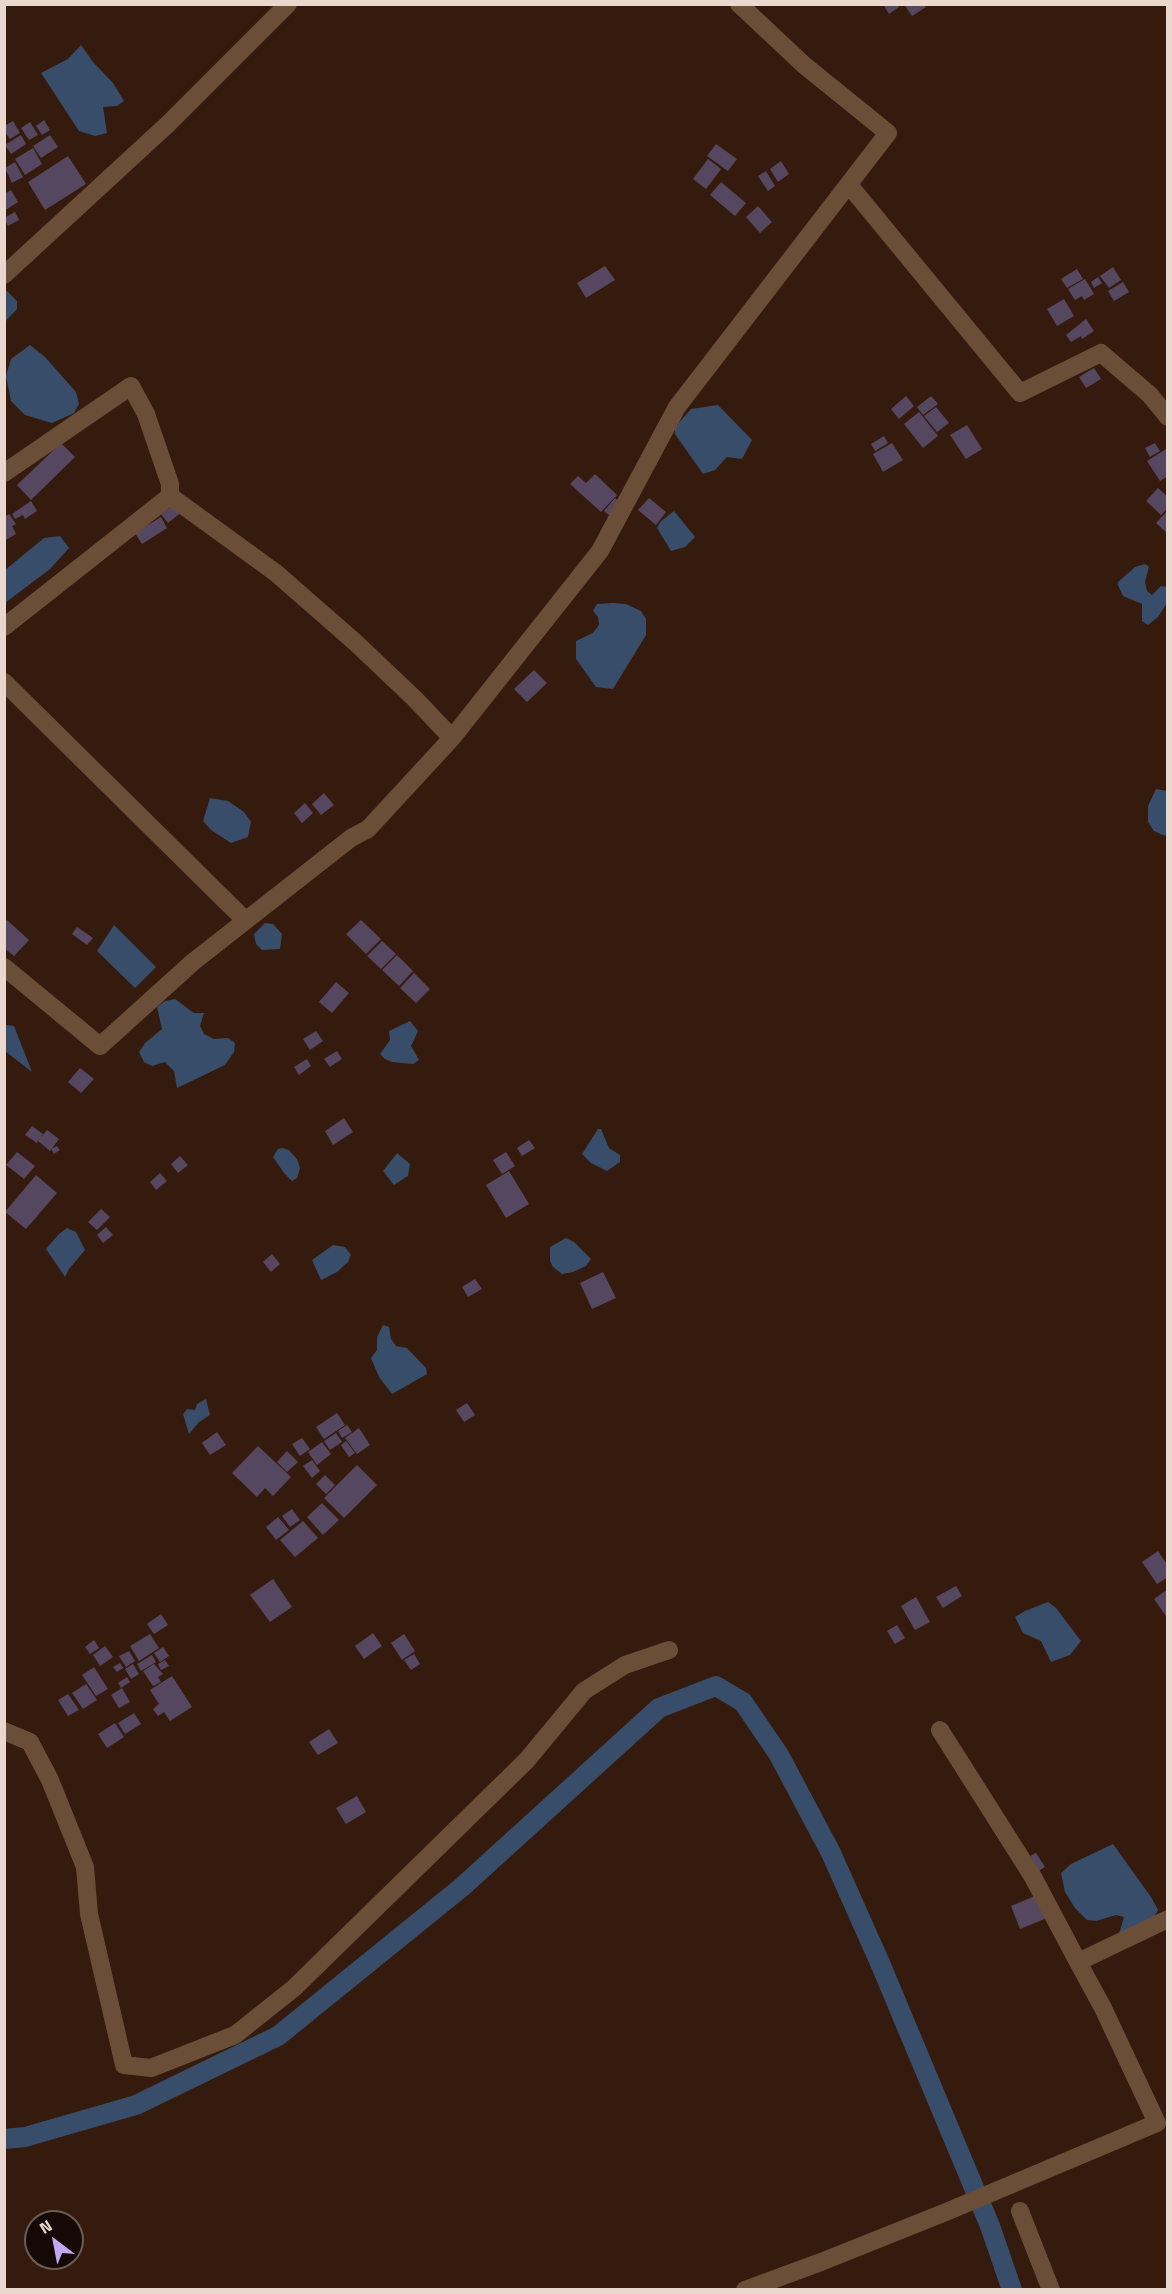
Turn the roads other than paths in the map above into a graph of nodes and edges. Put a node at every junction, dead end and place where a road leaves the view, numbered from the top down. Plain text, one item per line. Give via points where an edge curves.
1 (288, 4) edge
2 (739, 4) edge
3 (849, 185) junction
4 (4, 275) edge
5 (1167, 417) edge
6 (4, 473) edge
7 (170, 496) junction
8 (4, 627) edge
9 (4, 682) edge
10 (452, 738) junction
11 (245, 920) junction
12 (4, 967) edge
13 (669, 1650) dead end
14 (940, 1730) dead end
15 (4, 1731) edge
16 (1167, 1919) edge
17 (1078, 1962) junction
18 (1162, 2124) edge
19 (1020, 2211) dead end
20 (745, 2289) edge
21 (1051, 2289) edge

1 - 4 street via 168,124
2 - 3 street via 804,65 888,133
3 - 5 street via 1020,393 1101,353 1150,395
3 - 10 street via 677,407 600,551
6 - 7 street via 131,386 147,414 170,483
7 - 8 street
7 - 10 street via 276,573 356,643
9 - 11 street
10 - 11 street via 368,829
11 - 12 street via 100,1046
13 - 15 street via 625,1665 584,1691 527,1760 294,1988 235,2035 151,2068 124,2065 89,1914 85,1867 50,1780 30,1742
14 - 17 street via 1033,1877
16 - 17 street
17 - 18 street
18 - 20 street
19 - 21 street

